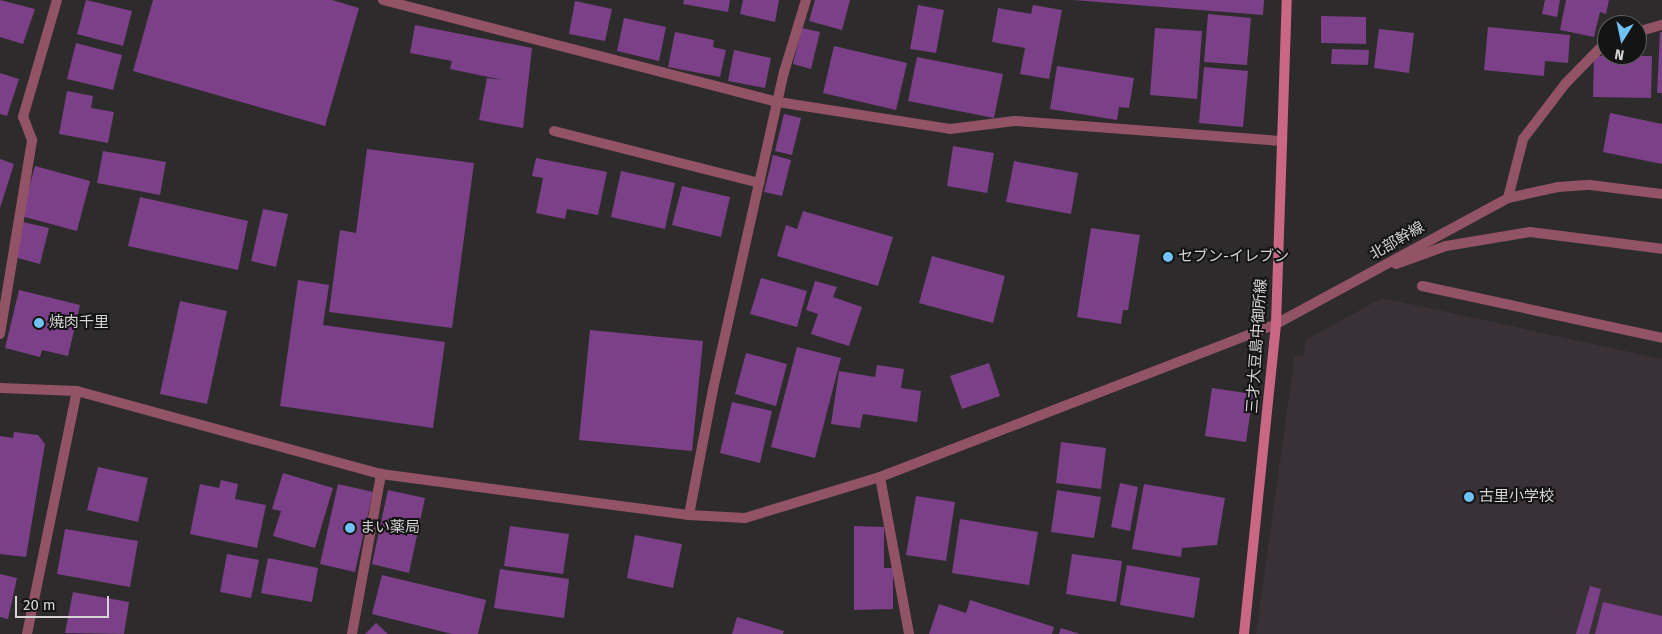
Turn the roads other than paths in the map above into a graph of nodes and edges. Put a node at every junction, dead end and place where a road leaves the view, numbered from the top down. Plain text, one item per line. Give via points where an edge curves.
1 (57, 0) edge
2 (383, 0) edge
3 (806, 0) edge
4 (1287, 0) edge
5 (1662, 24) edge
6 (1647, 29) edge
7 (1597, 51) edge
8 (778, 102) junction
9 (554, 132) dead end
10 (1282, 141) junction
11 (760, 182) junction
12 (1662, 194) edge
13 (1508, 198) junction
14 (1662, 249) edge
15 (1372, 272) junction
16 (1422, 286) dead end
17 (1276, 324) junction
18 (0, 334) edge
19 (1662, 338) edge
20 (0, 388) edge
21 (78, 391) junction
22 (381, 474) junction
23 (880, 477) junction
24 (689, 515) junction
25 (27, 634) edge
26 (352, 634) edge
27 (909, 634) edge
28 (1244, 634) edge

1 - 18 street via 23,117 32,140
2 - 8 street
3 - 8 street
4 - 10 main road, 三才大豆島中御所線
5 - 6 street
7 - 13 street via 1565,84 1523,140
8 - 10 street via 950,129 1015,121
8 - 11 street
9 - 11 street
10 - 17 main road, 三才大豆島中御所線
11 - 24 street
12 - 13 street, 北部幹線 via 1590,186 1558,187
13 - 15 street, 北部幹線
14 - 15 street, 北部幹線 via 1558,233 1498,234 1446,246
15 - 17 street
16 - 19 street
17 - 23 street
17 - 28 main road, 三才大豆島中御所線
20 - 21 street
21 - 22 street
21 - 25 street
22 - 24 street
22 - 26 street
23 - 24 street via 745,518
23 - 27 street

